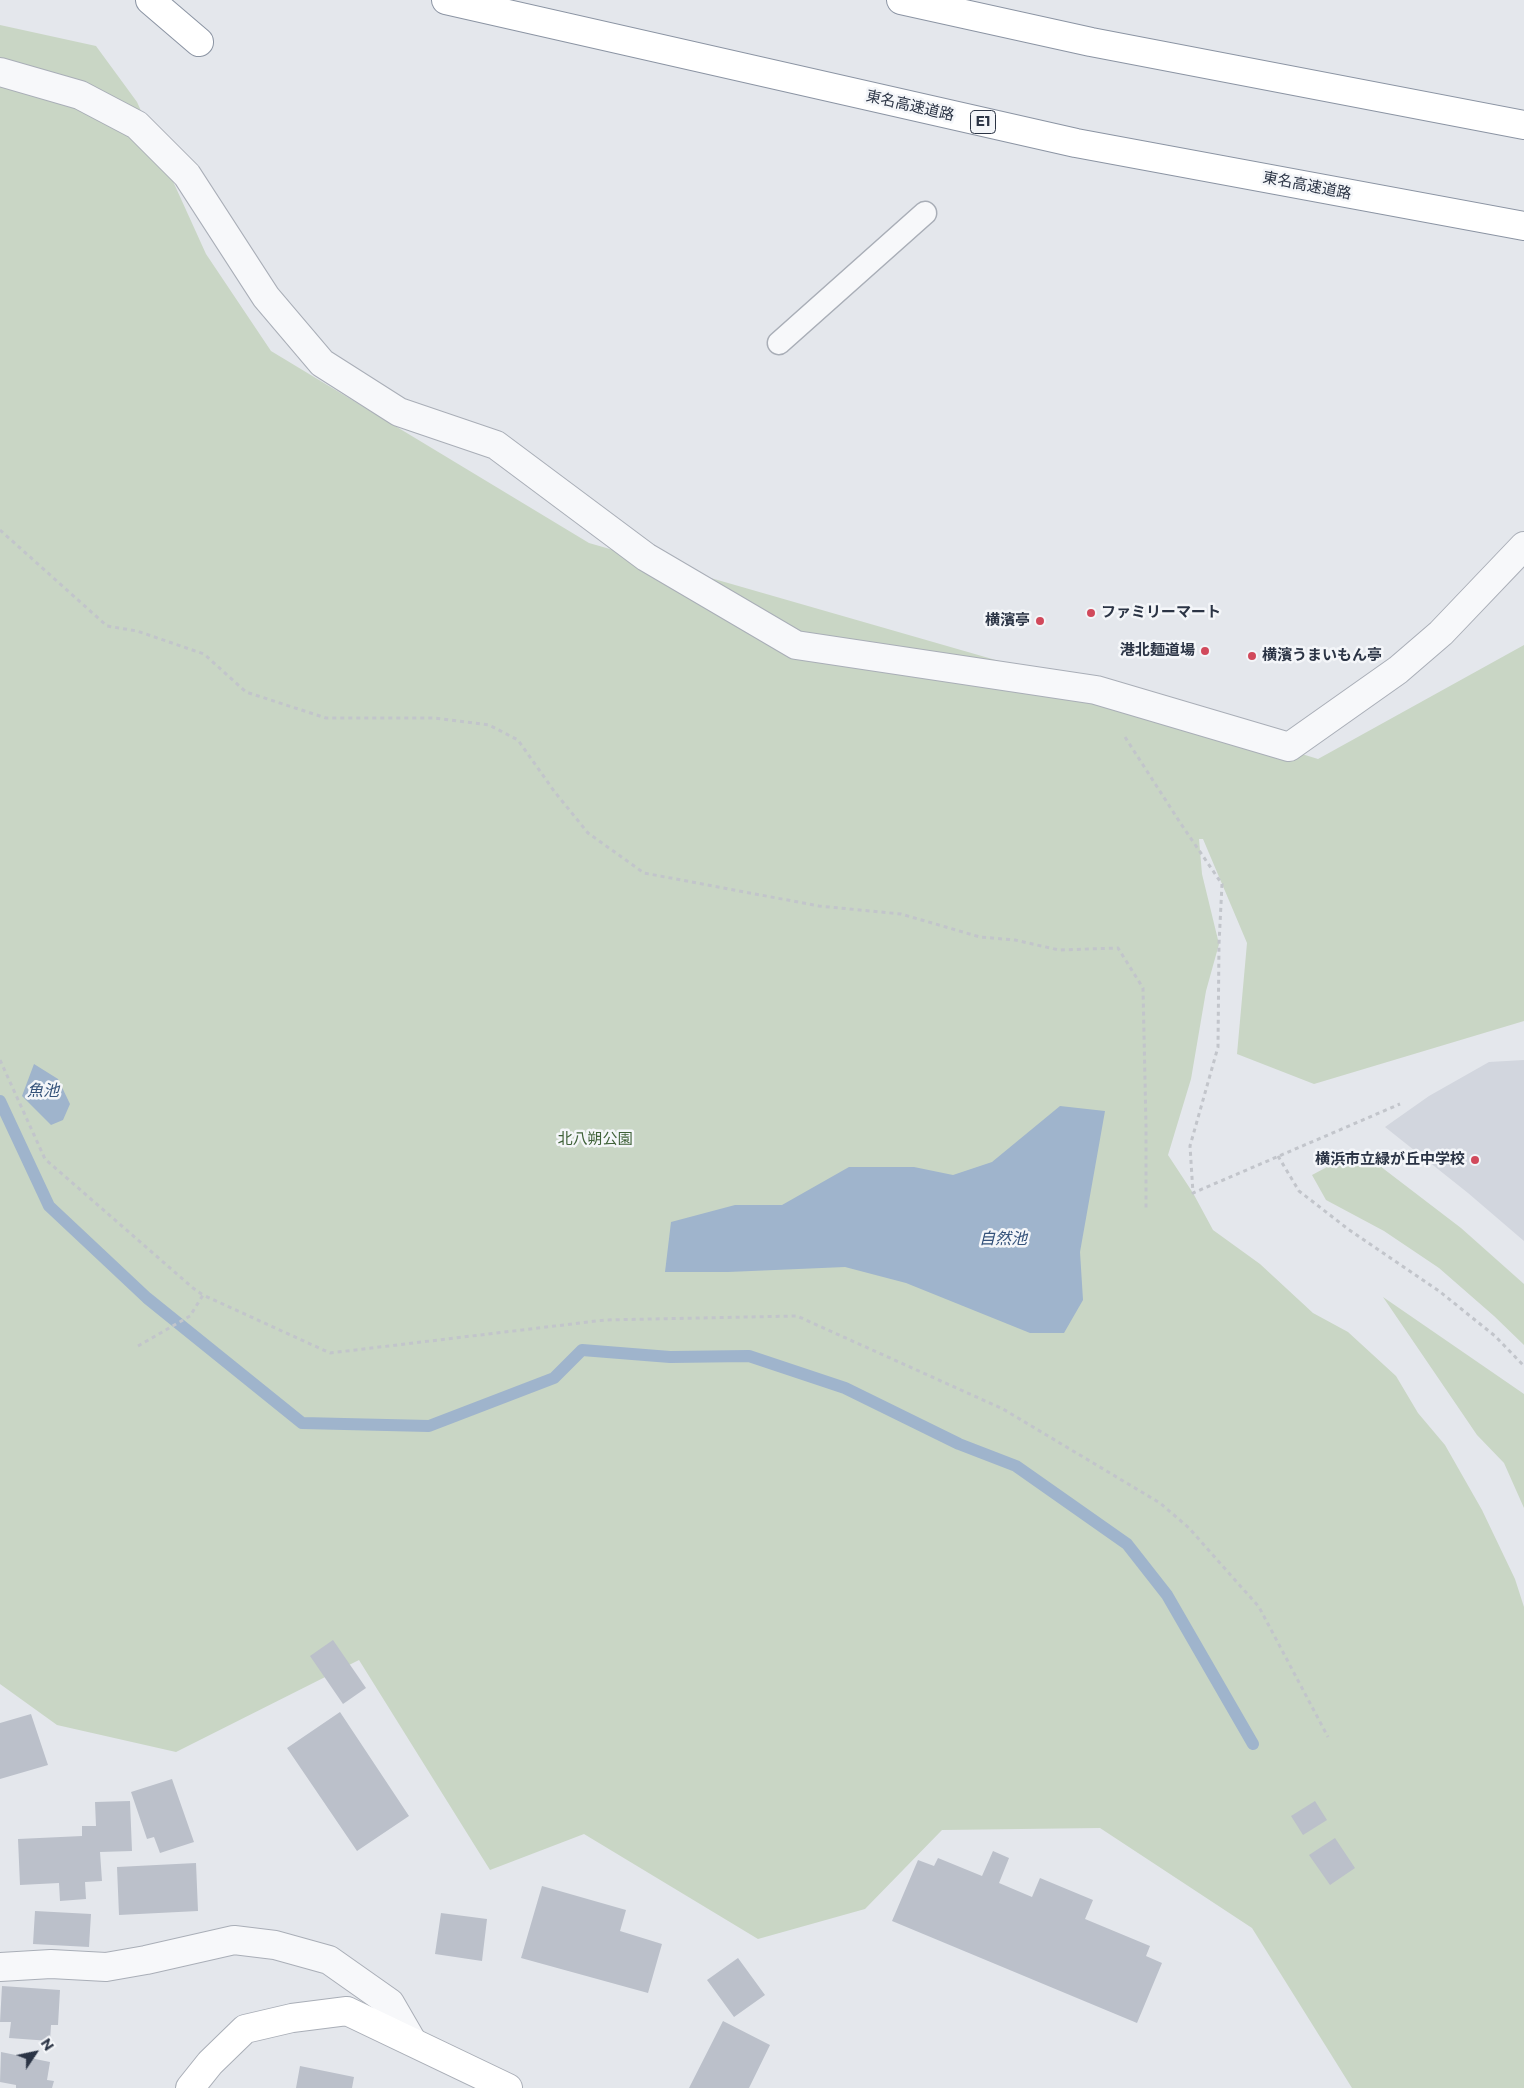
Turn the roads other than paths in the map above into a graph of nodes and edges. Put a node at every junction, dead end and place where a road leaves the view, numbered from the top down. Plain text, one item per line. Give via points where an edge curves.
1 (150, 0) edge
2 (446, 0) edge
3 (901, 0) edge
4 (199, 42) dead end
5 (0, 72) edge
6 (1524, 125) edge
7 (925, 213) dead end
8 (1524, 226) edge
9 (779, 343) dead end
10 (1524, 546) edge
11 (0, 1967) edge
12 (412, 2041) junction
13 (190, 2088) edge
14 (508, 2088) edge

1 - 4 main road
2 - 8 main road, 東名高速道路 / E1 via 1076,143
3 - 6 main road via 1091,42
5 - 10 street via 80,95 137,125 187,175 266,297 322,362 399,412 496,445 646,557 796,645 1096,690 1289,747 1398,670 1441,633
7 - 9 lane
11 - 12 street via 51,1964 106,1967 234,1940 275,1945 329,1960 390,2003
12 - 13 main road via 347,2010 292,2018 245,2029 210,2062
12 - 14 main road

